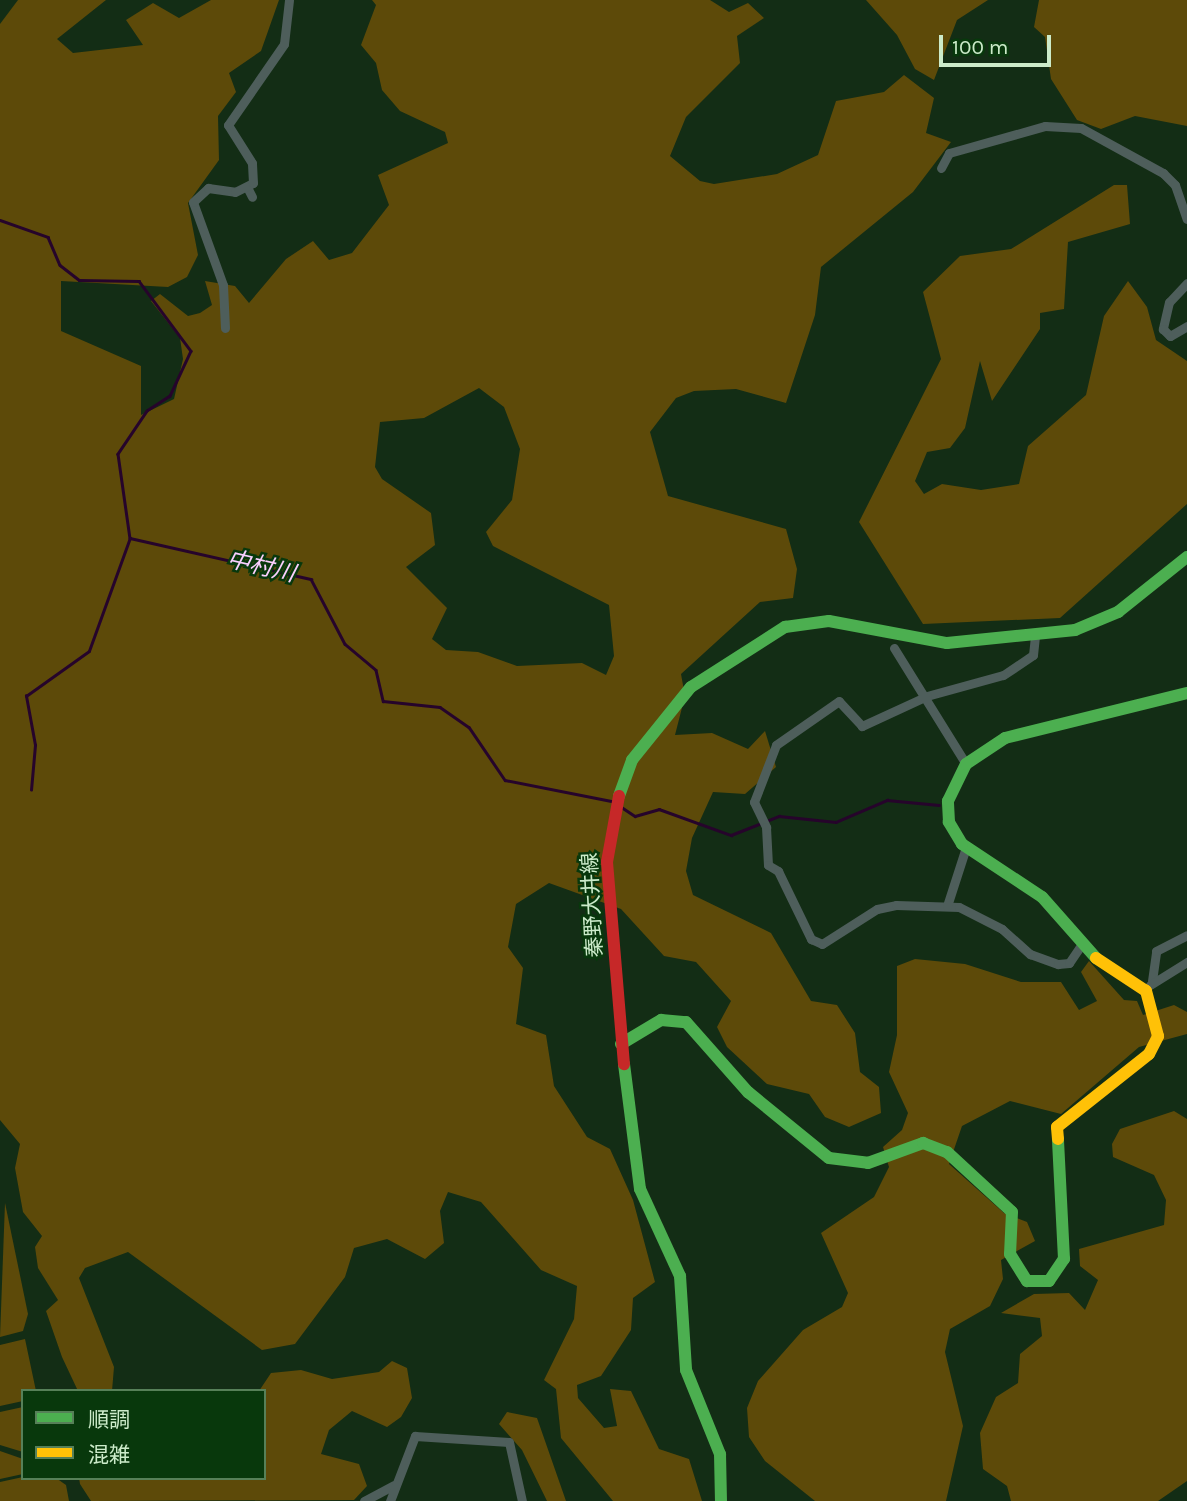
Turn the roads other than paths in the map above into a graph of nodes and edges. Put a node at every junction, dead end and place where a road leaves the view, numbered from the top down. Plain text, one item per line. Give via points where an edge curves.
1 (289, 0) edge
2 (941, 168) dead end
3 (247, 187) junction
4 (252, 197) dead end
5 (1187, 219) edge
6 (1187, 283) edge
7 (1187, 326) edge
8 (225, 328) dead end
9 (1187, 557) edge
10 (1035, 636) junction
11 (894, 648) dead end
12 (1187, 693) edge
13 (927, 696) junction
14 (966, 764) junction
15 (966, 847) junction
16 (947, 906) junction
17 (1187, 935) edge
18 (1082, 944) junction
19 (1187, 962) edge
20 (1149, 986) junction
21 (621, 1044) junction
22 (394, 1485) junction
23 (364, 1501) edge
24 (390, 1501) edge
25 (522, 1501) edge
26 (721, 1501) edge

1 - 3 street via 284,44 228,125 255,170
2 - 5 street via 949,153 1045,126 1081,128 1163,173 1175,185
3 - 4 street
3 - 8 street via 235,192 208,188 193,202 223,285
6 - 7 street via 1169,302 1163,329 1170,336
9 - 10 street, 秦野大井線 via 1105,619
10 - 13 street via 1032,655 1003,675
10 - 21 street, 秦野大井線 via 947,643 829,621 785,627 700,681 657,722 632,760 612,814 610,908
11 - 13 street
12 - 14 street via 1025,732
13 - 14 street
13 - 16 street via 858,726 839,701 776,745 754,802 763,822 768,865 778,871 811,939 822,944 886,906 935,911
14 - 15 street via 947,811
15 - 16 street
15 - 18 street via 1014,872
16 - 18 street via 976,915 1030,954 1058,964 1069,962
17 - 20 street via 1156,951
18 - 20 street via 1107,970
19 - 20 street
20 - 21 street via 1158,1036 1149,1054 1057,1126 1064,1259 1060,1272 1038,1283 1012,1264 1016,1231 1007,1205 947,1152 923,1143 868,1163 830,1158 748,1092 686,1022 661,1020
21 - 26 street, 秦野大井線 via 635,1173 680,1276 686,1370 720,1454
22 - 23 street
22 - 24 street
22 - 25 street via 415,1436 503,1441 514,1450

